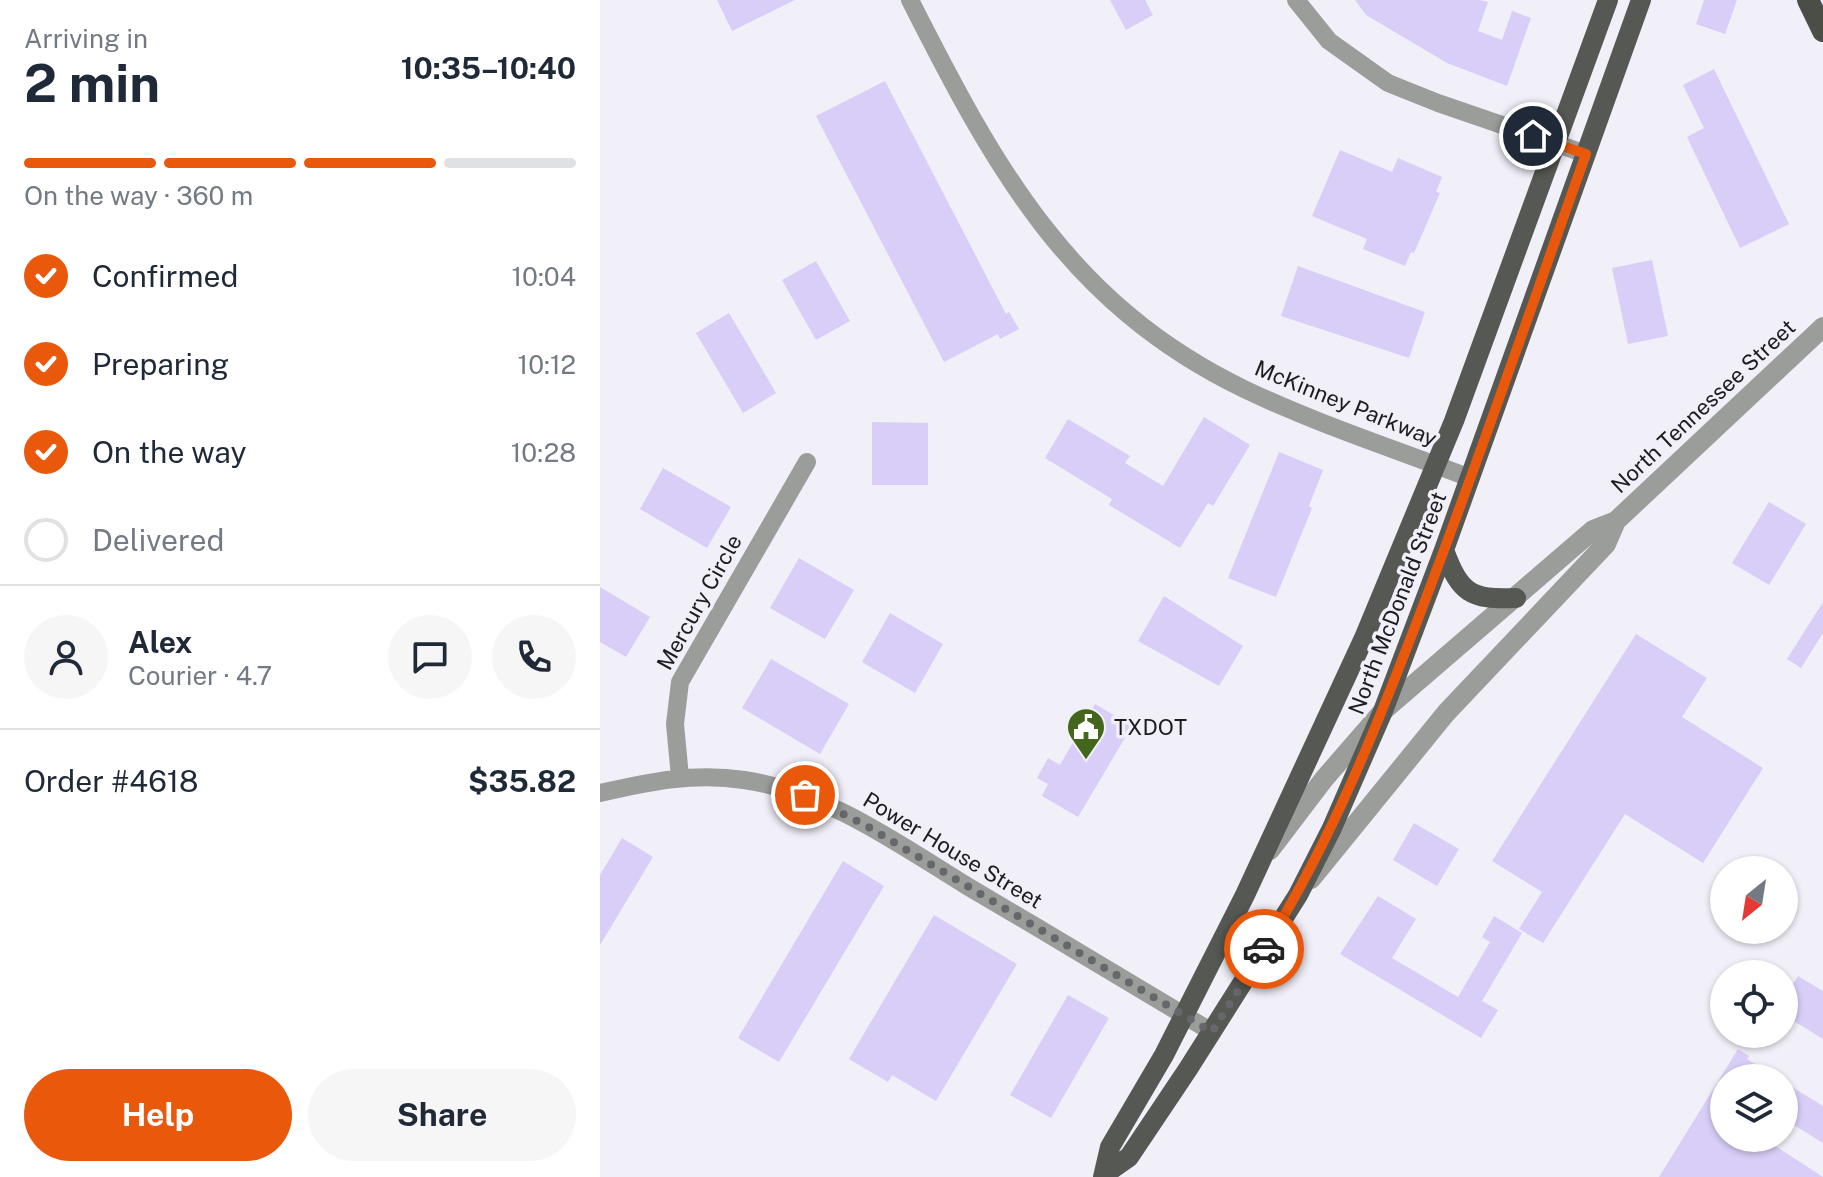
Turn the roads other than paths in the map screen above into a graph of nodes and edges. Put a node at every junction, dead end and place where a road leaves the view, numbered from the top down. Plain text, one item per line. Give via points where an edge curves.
1 (910, 0) edge
2 (1296, 0) edge
3 (1608, 0) edge
4 (1641, 0) edge
5 (1809, 3) edge
6 (1823, 31) edge
7 (1557, 144) junction
8 (1586, 154) junction
9 (1823, 327) edge
10 (807, 462) dead end
11 (1437, 465) junction
12 (1470, 478) junction
13 (1616, 521) junction
14 (1444, 550) junction
15 (1516, 598) junction
16 (1383, 711) junction
17 (680, 777) junction
18 (600, 793) edge
19 (1260, 863) junction
20 (1298, 895) junction
21 (1184, 1015) junction
22 (1212, 1032) junction
23 (1104, 1176) edge

1 - 11 street, McKinney Parkway via 1010,183 1052,238 1113,302 1181,352 1244,389
2 - 7 street via 1329,41 1388,83
3 - 7 main road, North McDonald Street
4 - 8 main road, North McDonald Street
5 - 6 highway
7 - 8 street
7 - 11 main road, North McDonald Street
8 - 12 main road, North McDonald Street
9 - 13 street, North Tennessee Street
10 - 17 street, Mercury Circle via 680,682 675,724
11 - 12 street, McKinney Parkway
11 - 19 main road, North McDonald Street via 1313,754
12 - 14 main road, North McDonald Street
13 - 15 street via 1593,530
13 - 20 street via 1606,544 1446,713
14 - 15 main road via 1456,580 1468,592 1487,599
14 - 16 main road, North McDonald Street
15 - 16 street
16 - 19 street
16 - 20 main road, North McDonald Street
17 - 18 street, Power House Street
17 - 21 street, Power House Street via 744,779 826,803
19 - 21 main road, North McDonald Street
20 - 22 main road, North McDonald Street
21 - 22 street, Power House Street
21 - 23 main road, North McDonald Street via 1110,1147
22 - 23 main road, North McDonald Street via 1129,1157

